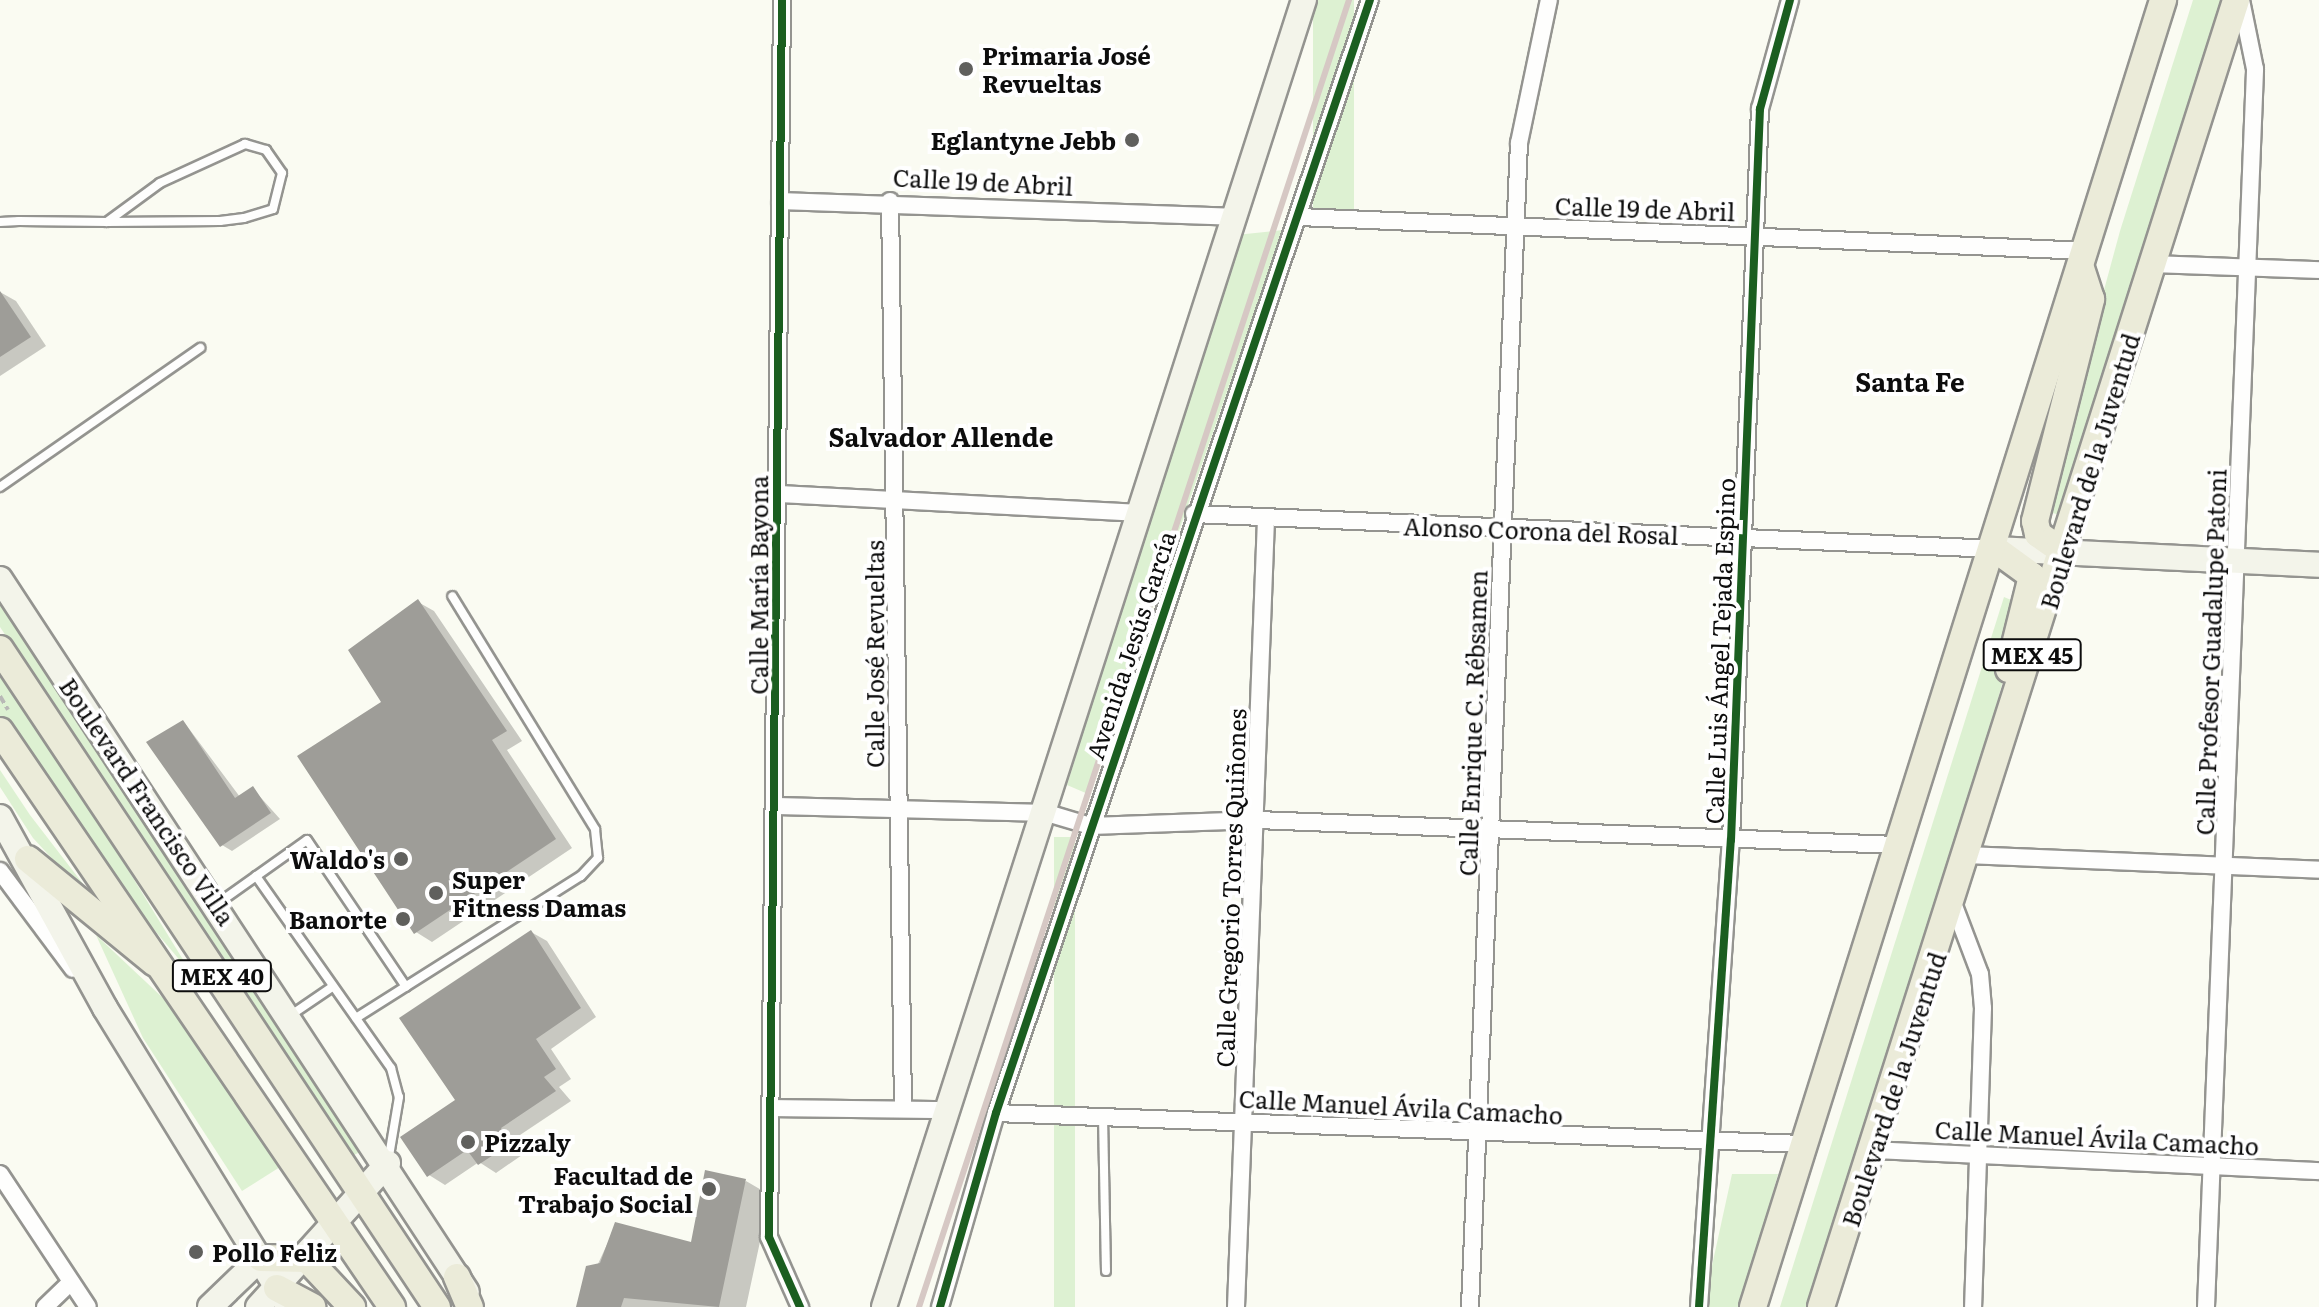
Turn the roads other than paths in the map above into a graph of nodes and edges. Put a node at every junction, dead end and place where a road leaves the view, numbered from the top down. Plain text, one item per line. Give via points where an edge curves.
1 (782, 0) edge
2 (1304, 0) edge
3 (1370, 0) edge
4 (1549, 0) edge
5 (1790, 0) edge
6 (2163, 0) edge
7 (2239, 0) edge
8 (780, 201) junction
9 (890, 201) junction
10 (1232, 217) junction
11 (1299, 217) junction
12 (0, 222) edge
13 (107, 222) junction
14 (1514, 227) junction
15 (1754, 237) junction
16 (2083, 260) junction
17 (2153, 264) junction
18 (2248, 267) junction
19 (2319, 270) edge
20 (200, 348) dead end
21 (0, 487) edge
22 (778, 494) junction
23 (897, 501) junction
24 (1137, 513) junction
25 (1194, 514) junction
26 (1266, 518) junction
27 (1503, 528) junction
28 (1745, 538) junction
29 (1995, 549) junction
30 (2065, 553) junction
31 (2238, 561) junction
32 (2319, 565) edge
33 (0, 579) edge
34 (452, 596) dead end
35 (0, 649) edge
36 (0, 731) edge
37 (1991, 782) junction
38 (777, 806) junction
39 (900, 812) junction
40 (1047, 813) junction
41 (0, 817) edge
42 (1257, 820) junction
43 (1091, 826) junction
44 (1492, 832) junction
45 (1731, 840) junction
46 (1897, 845) junction
47 (1968, 855) junction
48 (28, 859) junction
49 (2227, 866) junction
50 (2319, 870) edge
51 (0, 871) edge
52 (256, 876) junction
53 (1953, 903) junction
54 (217, 904) junction
55 (166, 970) junction
56 (332, 987) junction
57 (406, 987) junction
58 (105, 1008) junction
59 (291, 1015) junction
60 (356, 1018) junction
61 (776, 1108) junction
62 (903, 1108) junction
63 (947, 1110) junction
64 (996, 1113) junction
65 (1103, 1116) junction
66 (1246, 1121) junction
67 (1478, 1136) junction
68 (1803, 1144) junction
69 (1715, 1146) junction
70 (1873, 1150) junction
71 (1980, 1156) junction
72 (388, 1163) junction
73 (2213, 1167) junction
74 (2319, 1171) edge
75 (0, 1174) edge
76 (365, 1192) junction
77 (340, 1222) junction
78 (261, 1258) junction
79 (307, 1259) junction
80 (1106, 1271) dead end
81 (457, 1277) junction
82 (71, 1282) junction
83 (283, 1298) edge
84 (45, 1307) edge
85 (88, 1307) edge
86 (210, 1307) edge
87 (258, 1307) edge
88 (312, 1307) edge
89 (352, 1307) edge
90 (392, 1307) edge
91 (437, 1307) edge
92 (470, 1307) edge
93 (477, 1307) edge
94 (800, 1307) edge
95 (884, 1307) edge
96 (940, 1307) edge
97 (1236, 1307) edge
98 (1470, 1307) edge
99 (1699, 1307) edge
100 (1753, 1307) edge
101 (1821, 1307) edge
102 (1973, 1307) edge
103 (2206, 1307) edge

1 - 8 street, Calle María Bayona
2 - 10 street, Avenida Jesús García
3 - 11 street, Avenida Jesús García
4 - 14 street, Calle Enrique C. Rébsamen via 1527,77
5 - 15 street, Calle Luis Ángel Tejada Espino via 1760,109
6 - 16 main road, MEX 45
7 - 17 main road, Boulevard de la Juventud / MEX 45
7 - 18 street, Calle Profesor Guadalupe Patoni via 2255,69
8 - 9 street, Calle 19 de Abril
8 - 22 street, Calle María Bayona
9 - 10 street, Calle 19 de Abril
9 - 23 street, Calle José Revueltas
10 - 24 street, Avenida Jesús García
11 - 14 street, Calle 19 de Abril
11 - 25 street, Avenida Jesús García
12 - 13 lane
13 - 13 lane via 260,215 280,200 282,173 256,145 231,148 141,194
14 - 15 street, Calle 19 de Abril
14 - 27 street, Calle Enrique C. Rébsamen
15 - 16 street, Calle 19 de Abril
15 - 28 street, Calle Luis Ángel Tejada Espino
16 - 29 main road, MEX 45
16 - 30 main road via 2091,299 2035,521 2038,534
17 - 18 street
17 - 30 main road, Boulevard de la Juventud / MEX 45
18 - 19 street
18 - 31 street, Calle Profesor Guadalupe Patoni
20 - 21 lane
22 - 23 street
22 - 38 street, Calle María Bayona
23 - 24 street
23 - 39 street, Calle José Revueltas
24 - 40 street, Avenida Jesús García
25 - 26 street, Alonso Corona del Rosal
25 - 43 street, Avenida Jesús García
26 - 27 street, Alonso Corona del Rosal
26 - 42 street, Calle Gregorio Torres Quiñones
27 - 28 street, Alonso Corona del Rosal
27 - 44 street, Calle Enrique C. Rébsamen
28 - 29 street, Alonso Corona del Rosal
28 - 45 street, Calle Luis Ángel Tejada Espino
29 - 30 street, Alonso Corona del Rosal
29 - 37 main road via 2032,576 1989,744
29 - 46 main road, MEX 45
30 - 31 street, Alonso Corona del Rosal
30 - 37 main road, Boulevard de la Juventud / MEX 45
31 - 32 street, Alonso Corona del Rosal
31 - 49 street, Calle Profesor Guadalupe Patoni
33 - 54 street, Boulevard Francisco Villa
34 - 57 lane via 595,829 600,849 581,876
35 - 76 main road, Boulevard Francisco Villa / MEX 40
36 - 55 main road, MEX 40
37 - 47 main road, Boulevard de la Juventud / MEX 45
38 - 39 street
38 - 61 street, Calle María Bayona
39 - 40 street
39 - 62 street, Calle José Revueltas
40 - 43 street
40 - 63 street, Avenida Jesús García
41 - 48 street
42 - 43 street
42 - 44 street
42 - 66 street, Calle Gregorio Torres Quiñones
43 - 64 street, Avenida Jesús García
44 - 45 street
44 - 67 street, Calle Enrique C. Rébsamen
45 - 46 street
45 - 69 street, Calle Luis Ángel Tejada Espino
46 - 68 main road, MEX 45
47 - 49 street
47 - 53 main road, Boulevard de la Juventud / MEX 45
48 - 55 main road
48 - 58 street
49 - 50 street
49 - 73 street, Calle Profesor Guadalupe Patoni
51 - 58 street
52 - 54 lane
52 - 56 lane
52 - 57 lane via 300,841 313,843
53 - 70 main road, Boulevard de la Juventud / MEX 45
53 - 71 street via 1980,974
54 - 59 street, Boulevard Francisco Villa
55 - 77 main road, MEX 40
56 - 59 lane
56 - 60 lane
57 - 60 lane
58 - 78 street
59 - 72 street, Boulevard Francisco Villa
60 - 72 lane via 396,1081
61 - 62 street
61 - 94 street, Calle María Bayona via 769,1237
62 - 63 street
63 - 95 street, Avenida Jesús García
64 - 65 street, Calle Manuel Ávila Camacho
64 - 96 street, Avenida Jesús García
65 - 66 street, Calle Manuel Ávila Camacho
65 - 80 lane
66 - 67 street, Calle Manuel Ávila Camacho
66 - 97 street, Calle Gregorio Torres Quiñones
67 - 69 street, Calle Manuel Ávila Camacho
67 - 98 street, Calle Enrique C. Rébsamen
68 - 69 street, Calle Manuel Ávila Camacho
68 - 100 main road, MEX 45
69 - 99 street, Calle Luis Ángel Tejada Espino
70 - 71 street, Calle Manuel Ávila Camacho
70 - 101 main road, Boulevard de la Juventud / MEX 45
71 - 73 street, Calle Manuel Ávila Camacho
71 - 102 street
72 - 76 street
72 - 81 street, Boulevard Francisco Villa
73 - 74 street, Calle Manuel Ávila Camacho
73 - 103 street, Calle Profesor Guadalupe Patoni
75 - 82 street
76 - 77 street
76 - 91 main road, Boulevard Francisco Villa / MEX 40
77 - 79 street
77 - 90 main road, MEX 40
78 - 79 main road
78 - 83 street
78 - 86 street
79 - 83 street
79 - 89 main road via 329,1275
81 - 92 main road
81 - 93 street, Boulevard Francisco Villa
82 - 84 street
82 - 85 street
83 - 87 street
83 - 88 main road

